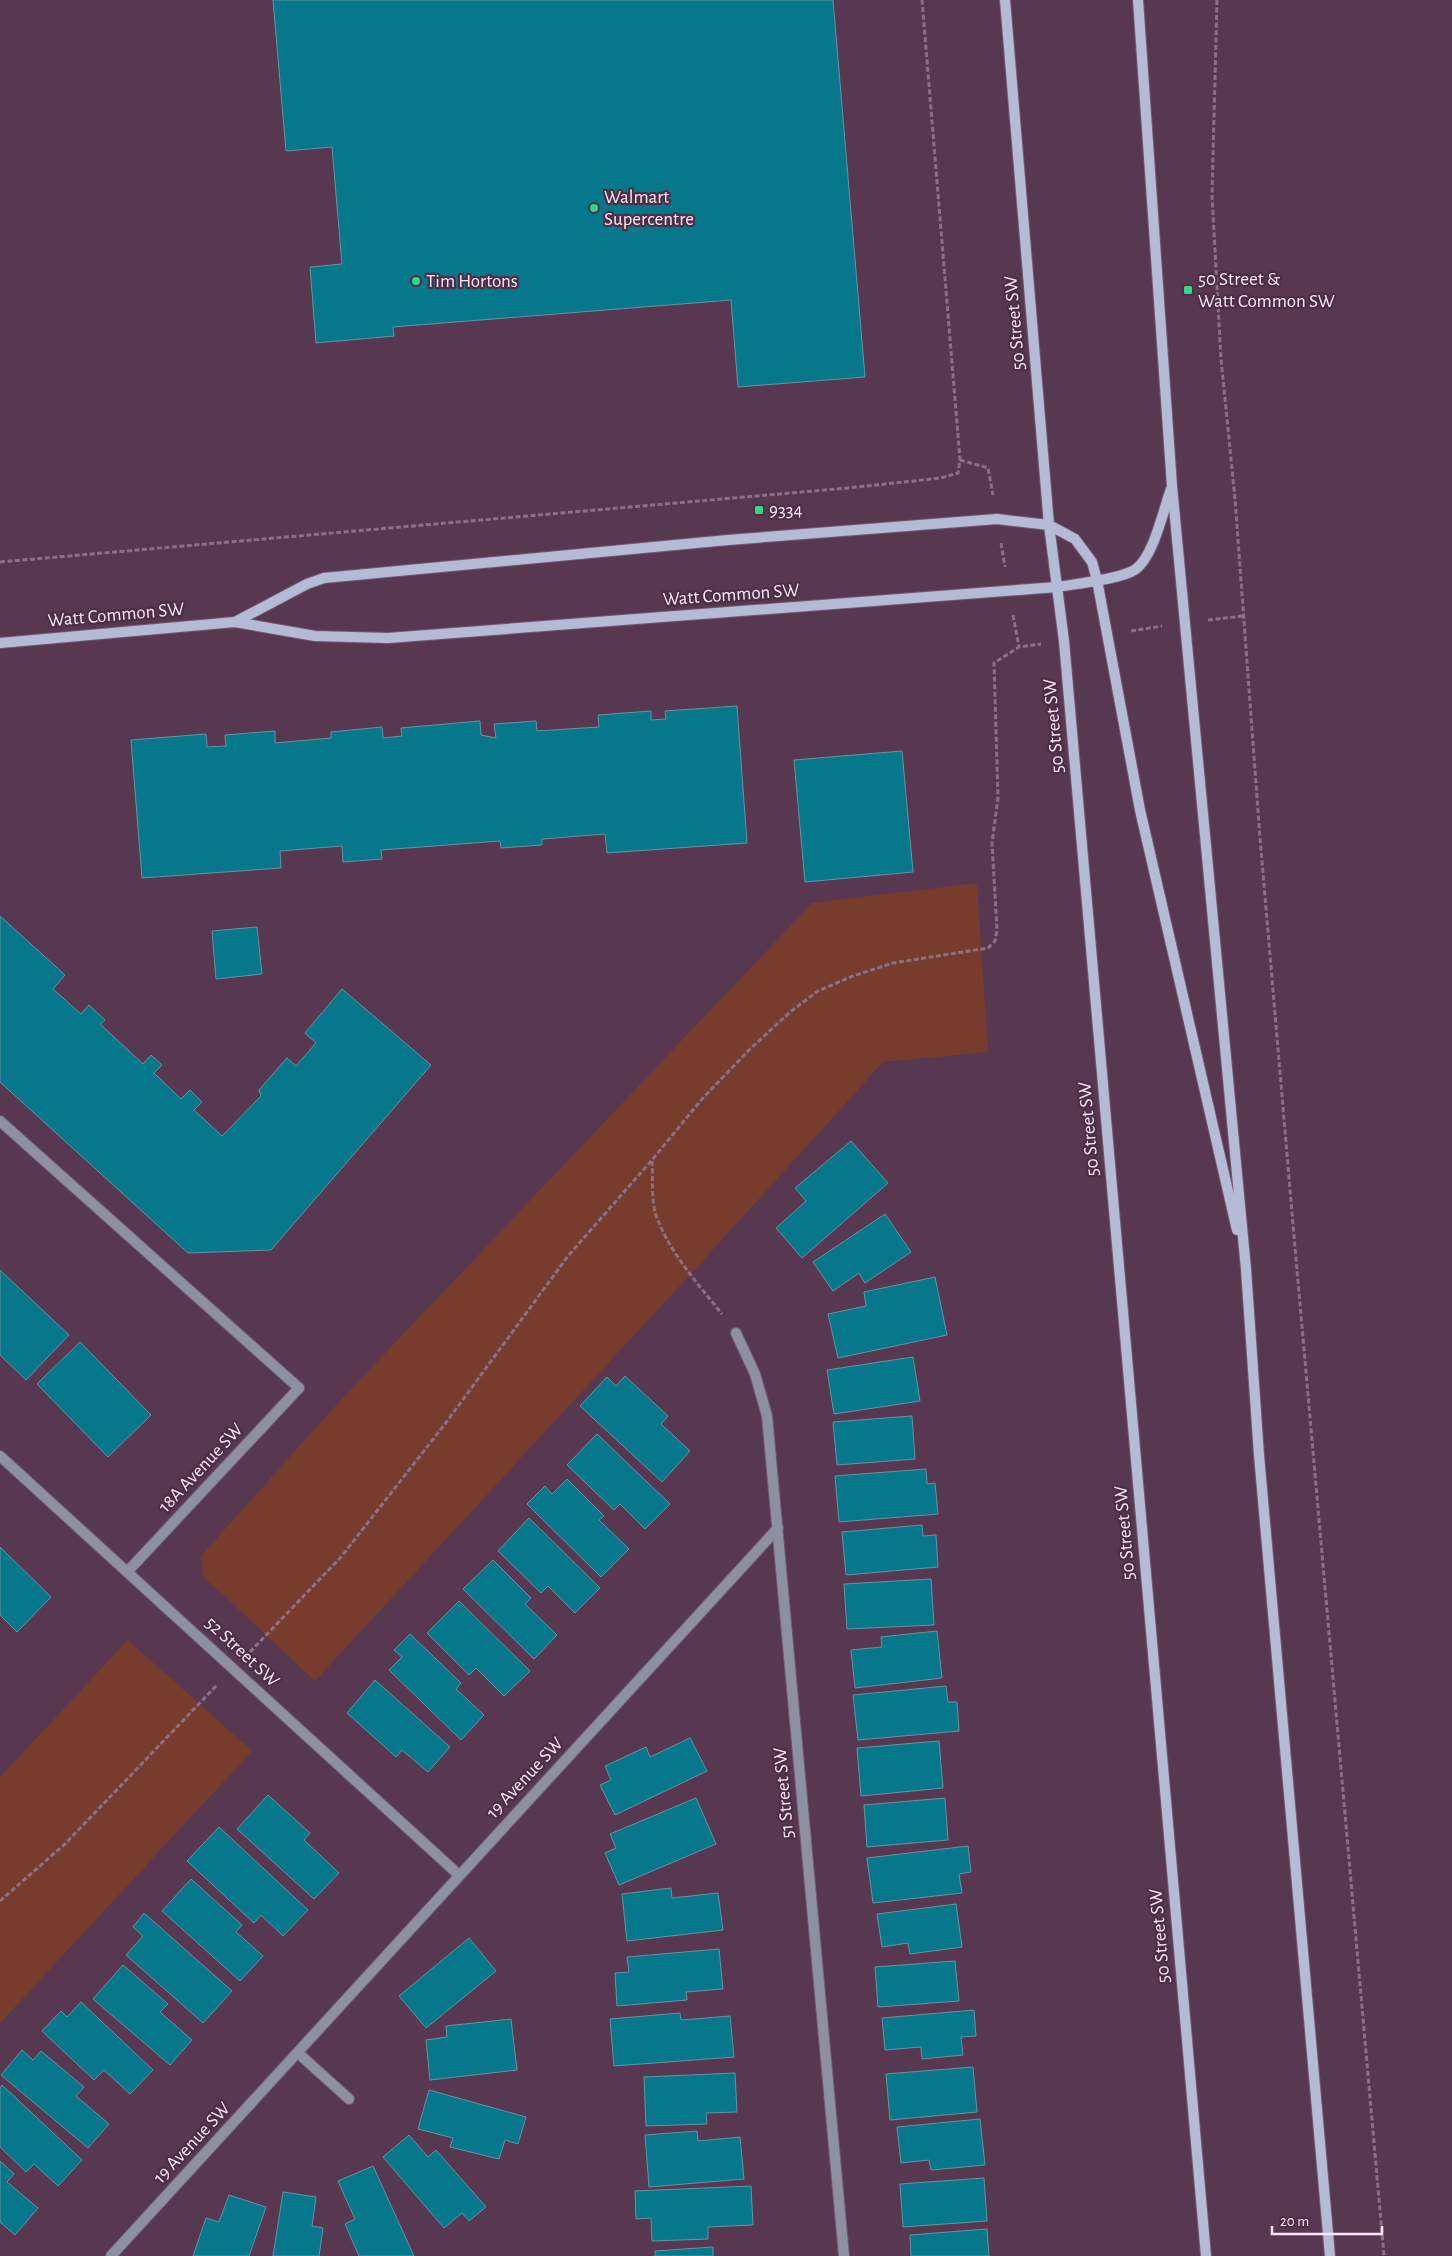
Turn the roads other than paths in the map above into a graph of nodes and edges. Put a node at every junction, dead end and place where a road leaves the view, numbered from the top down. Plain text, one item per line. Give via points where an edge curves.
1 (1005, 0) edge
2 (1138, 0) edge
3 (1172, 486) junction
4 (1049, 525) junction
5 (1098, 580) junction
6 (1057, 587) junction
7 (235, 622) junction
8 (0, 643) edge
9 (0, 1121) edge
10 (1246, 1269) junction
11 (736, 1332) road end
12 (0, 1456) edge
13 (778, 1528) junction
14 (128, 1571) junction
15 (460, 1876) junction
16 (298, 2054) junction
17 (348, 2099) dead end
18 (111, 2256) edge
19 (844, 2256) edge
20 (1206, 2256) edge
21 (1330, 2256) edge

1 - 4 main road, 50 Street SW
2 - 3 main road
3 - 5 main road, Watt Common SW via 1148,556 1135,570
3 - 10 main road
4 - 5 main road via 1075,539 1092,562
4 - 6 main road, 50 Street SW
4 - 7 main road, Watt Common SW via 997,519 324,578
5 - 6 main road, Watt Common SW
5 - 10 main road via 1140,810
6 - 7 main road, Watt Common SW via 388,638 315,636
6 - 20 main road, 50 Street SW
7 - 8 main road, Watt Common SW
9 - 14 street, 18A Avenue SW via 299,1388
10 - 21 main road via 1259,1455
11 - 13 street, 51 Street SW via 755,1374 767,1416
12 - 14 street, 52 Street SW
13 - 15 street, 19 Avenue SW
13 - 19 street, 51 Street SW
14 - 15 street, 52 Street SW
15 - 16 street, 19 Avenue SW
16 - 17 street
16 - 18 street, 19 Avenue SW

